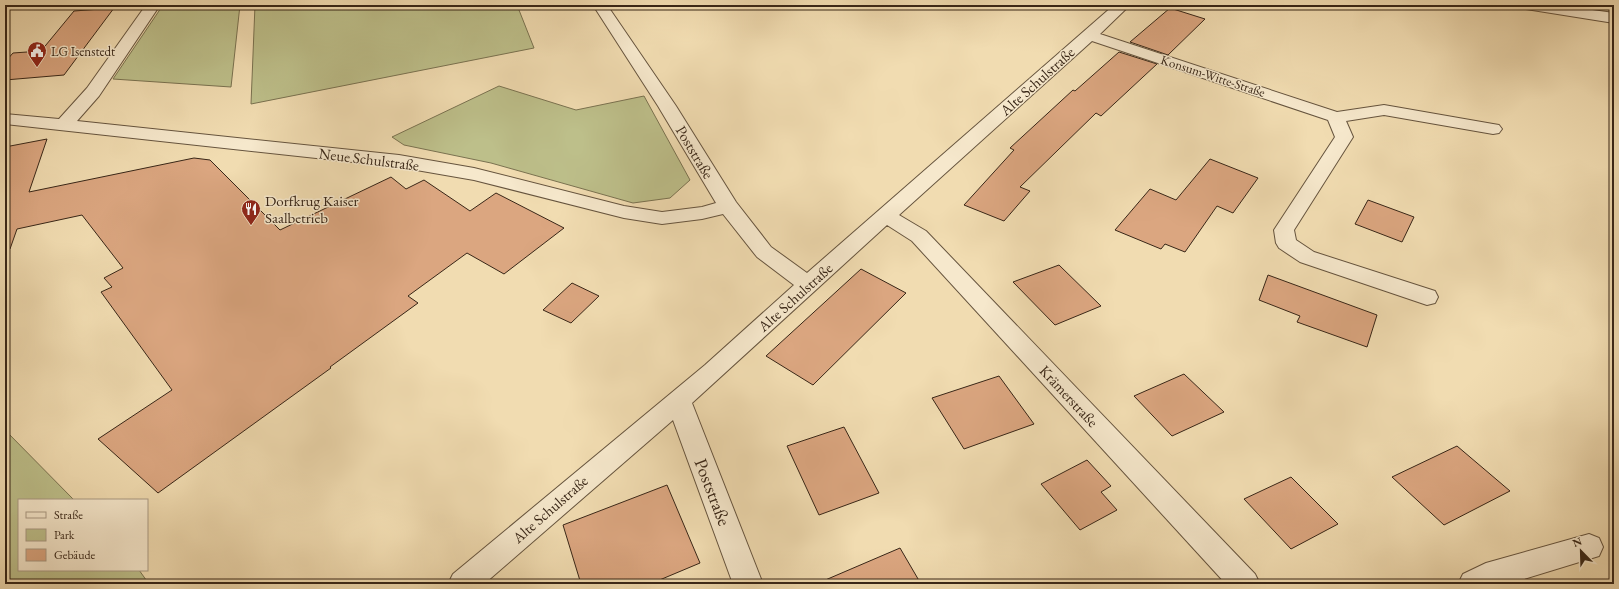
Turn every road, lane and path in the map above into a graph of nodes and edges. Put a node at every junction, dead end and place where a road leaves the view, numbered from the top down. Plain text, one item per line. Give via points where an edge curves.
1 (153, 5) edge
2 (600, 5) edge
3 (1123, 5) edge
4 (1526, 5) edge
5 (1614, 18) edge
6 (1089, 35) junction
7 (1336, 117) junction
8 (5, 119) edge
9 (64, 125) junction
10 (1492, 129) dead end
11 (728, 206) junction
12 (885, 216) junction
13 (808, 284) junction
14 (1427, 297) dead end
15 (678, 400) junction
16 (1589, 547) dead end
17 (463, 584) edge
18 (748, 584) edge
19 (1245, 584) edge
20 (1473, 584) edge

1 - 9 street via 93,92
2 - 11 street, Poststraße via 667,106
3 - 6 street, Alte Schulstraße
4 - 5 street
6 - 7 street, Konsum-Witte-Straße
6 - 12 street, Alte Schulstraße
7 - 10 street, Konsum-Witte-Straße via 1384,110
7 - 14 street via 1344,137 1284,230 1286,242 1307,257
8 - 9 street, Neue Schulstraße
9 - 11 street, Neue Schulstraße via 399,161 474,174 624,212 662,218 702,213
11 - 13 street, Poststraße via 764,252
12 - 13 street, Alte Schulstraße
12 - 19 street, Krämerstraße via 919,236
13 - 15 street, Alte Schulstraße
15 - 17 street, Alte Schulstraße
15 - 18 street, Poststraße
16 - 20 street via 1486,577

